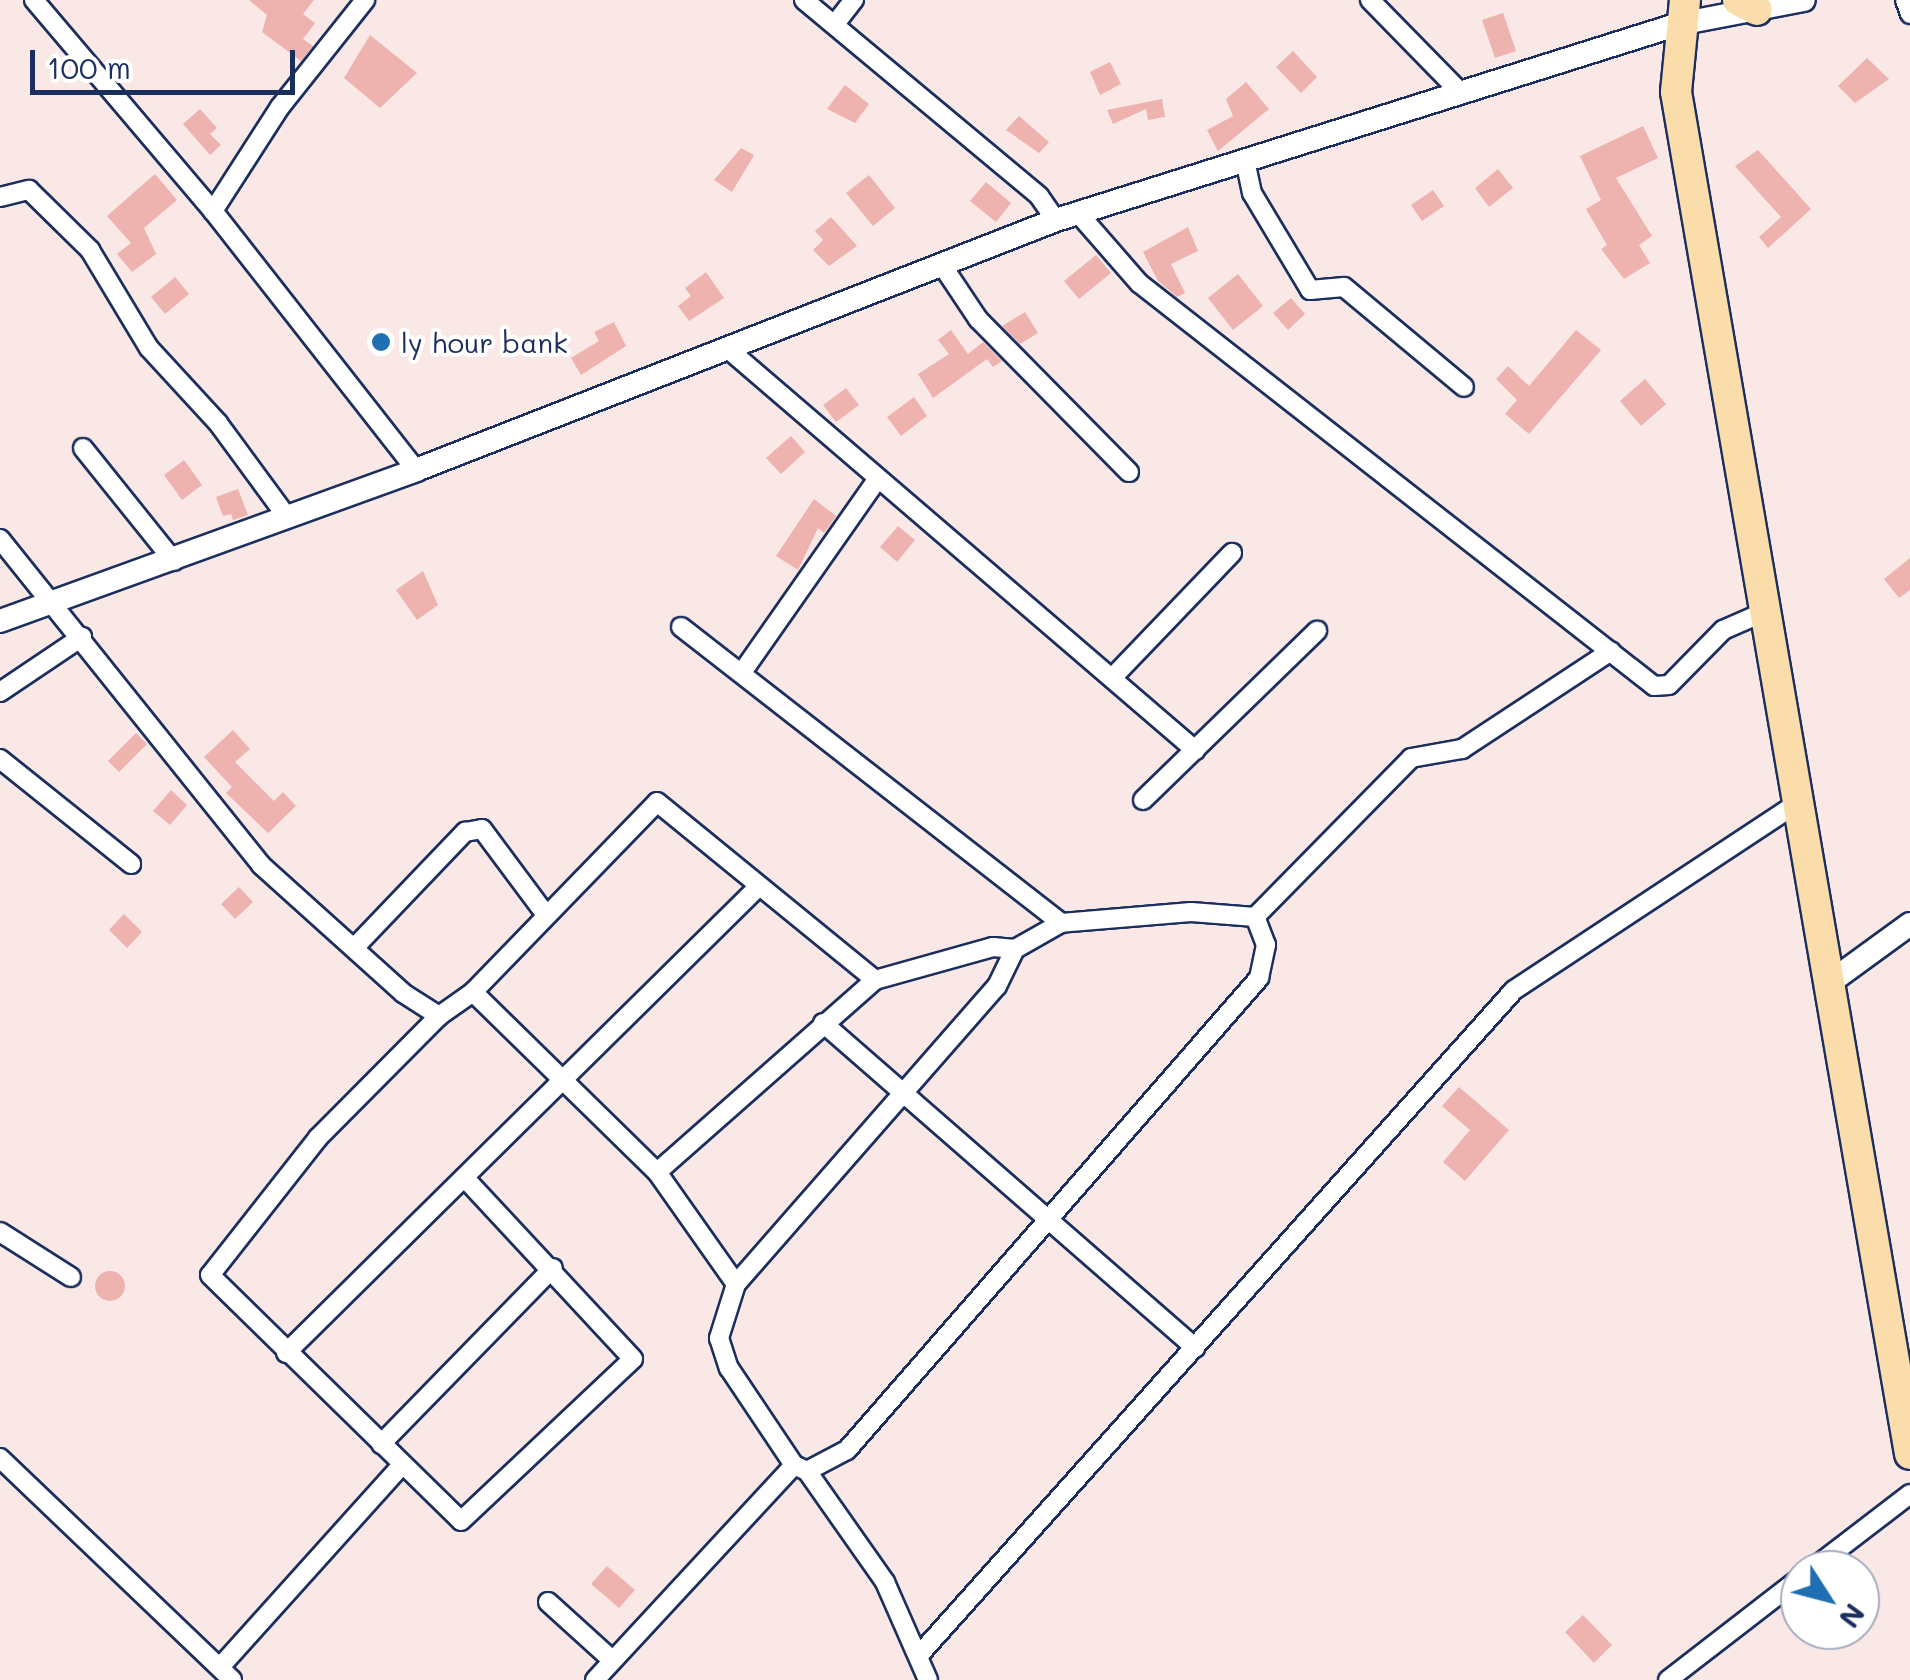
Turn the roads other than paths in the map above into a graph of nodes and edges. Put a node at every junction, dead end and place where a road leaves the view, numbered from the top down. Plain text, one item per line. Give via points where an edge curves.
1 (34, 0) edge
2 (366, 0) edge
3 (804, 0) edge
4 (854, 0) edge
5 (1370, 0) edge
6 (1804, 0) edge
7 (1906, 0) edge
8 (1747, 5) edge
9 (1682, 12) edge
10 (1910, 14) edge
11 (834, 24) junction
12 (1459, 90) junction
13 (1245, 160) junction
14 (0, 197) edge
15 (213, 211) junction
16 (1067, 216) junction
17 (950, 279) junction
18 (728, 350) junction
19 (1464, 387) dead end
20 (83, 448) dead end
21 (416, 470) junction
22 (1129, 472) dead end
23 (876, 482) junction
24 (287, 518) junction
25 (0, 538) edge
26 (1232, 553) dead end
27 (174, 561) junction
28 (58, 605) junction
29 (1764, 612) junction
30 (0, 622) edge
31 (681, 626) dead end
32 (1317, 630) dead end
33 (82, 637) junction
34 (1611, 651) junction
35 (743, 672) junction
36 (1114, 676) junction
37 (0, 692) edge
38 (1195, 750) junction
39 (0, 759) edge
40 (1142, 800) dead end
41 (1800, 802) junction
42 (132, 864) dead end
43 (759, 886) junction
44 (546, 915) junction
45 (1256, 917) junction
46 (1061, 924) junction
47 (1910, 924) edge
48 (354, 948) junction
49 (1015, 949) junction
50 (875, 980) junction
51 (1829, 983) junction
52 (472, 992) junction
53 (439, 1016) junction
54 (823, 1023) junction
55 (564, 1076) junction
56 (905, 1094) junction
57 (657, 1172) junction
58 (464, 1177) junction
59 (1052, 1221) junction
60 (0, 1232) edge
61 (554, 1268) junction
62 (71, 1277) dead end
63 (736, 1284) junction
64 (1195, 1348) junction
65 (286, 1353) junction
66 (381, 1444) junction
67 (1910, 1454) edge
68 (0, 1458) edge
69 (402, 1465) junction
70 (800, 1468) junction
71 (1910, 1494) edge
72 (1837, 1550) edge
73 (1780, 1593) edge
74 (548, 1602) dead end
75 (919, 1655) junction
76 (612, 1660) junction
77 (227, 1673) edge
78 (595, 1680) edge
79 (928, 1680) edge
80 (1668, 1680) edge

1 - 15 street
2 - 15 street via 280,107
3 - 11 street
4 - 11 street
5 - 12 street
6 - 8 street
7 - 10 street
8 - 9 street
9 - 12 street
9 - 29 highway via 1676,92
11 - 16 street
12 - 13 street
13 - 16 street
13 - 19 street via 1252,193 1310,290 1344,287
14 - 24 street via 29,190 90,250 150,348 218,423
15 - 21 street
16 - 17 street
16 - 34 street via 1138,283
17 - 18 street
17 - 22 street
18 - 21 street
18 - 23 street
20 - 27 street
21 - 24 street
23 - 35 street
23 - 36 street
24 - 27 street
25 - 28 street
26 - 36 street
27 - 28 street
28 - 30 street
28 - 33 street
29 - 34 street via 1718,633 1660,689
29 - 41 highway
31 - 35 street
32 - 38 street
33 - 37 street
33 - 48 street via 260,865
34 - 45 street via 1462,749 1412,758
35 - 46 street
36 - 38 street
38 - 40 street
39 - 42 street
41 - 51 highway
41 - 64 street via 1514,990
43 - 44 street via 657,802
43 - 50 street
43 - 55 street
44 - 48 street via 482,829 466,832
44 - 52 street
45 - 46 street via 1190,912
45 - 59 street via 1266,945 1259,978
46 - 49 street
47 - 51 street
48 - 53 street
49 - 50 street via 994,947
49 - 56 street via 997,986
50 - 54 street
51 - 67 highway
52 - 53 street
52 - 55 street
53 - 65 street via 318,1138 213,1267 214,1282
54 - 56 street
54 - 57 street
55 - 57 street
55 - 58 street
56 - 59 street
56 - 63 street
57 - 63 street
58 - 61 street
58 - 65 street
59 - 64 street
59 - 70 street via 847,1450
60 - 62 street
61 - 66 street
61 - 69 street via 632,1355 633,1365 466,1520 457,1520
63 - 70 street via 719,1338 729,1368
64 - 75 street
65 - 66 street
66 - 69 street
68 - 77 street
69 - 77 street
70 - 75 street via 885,1582
70 - 76 street
71 - 72 street
73 - 80 street
74 - 76 street
75 - 79 street
76 - 78 street

